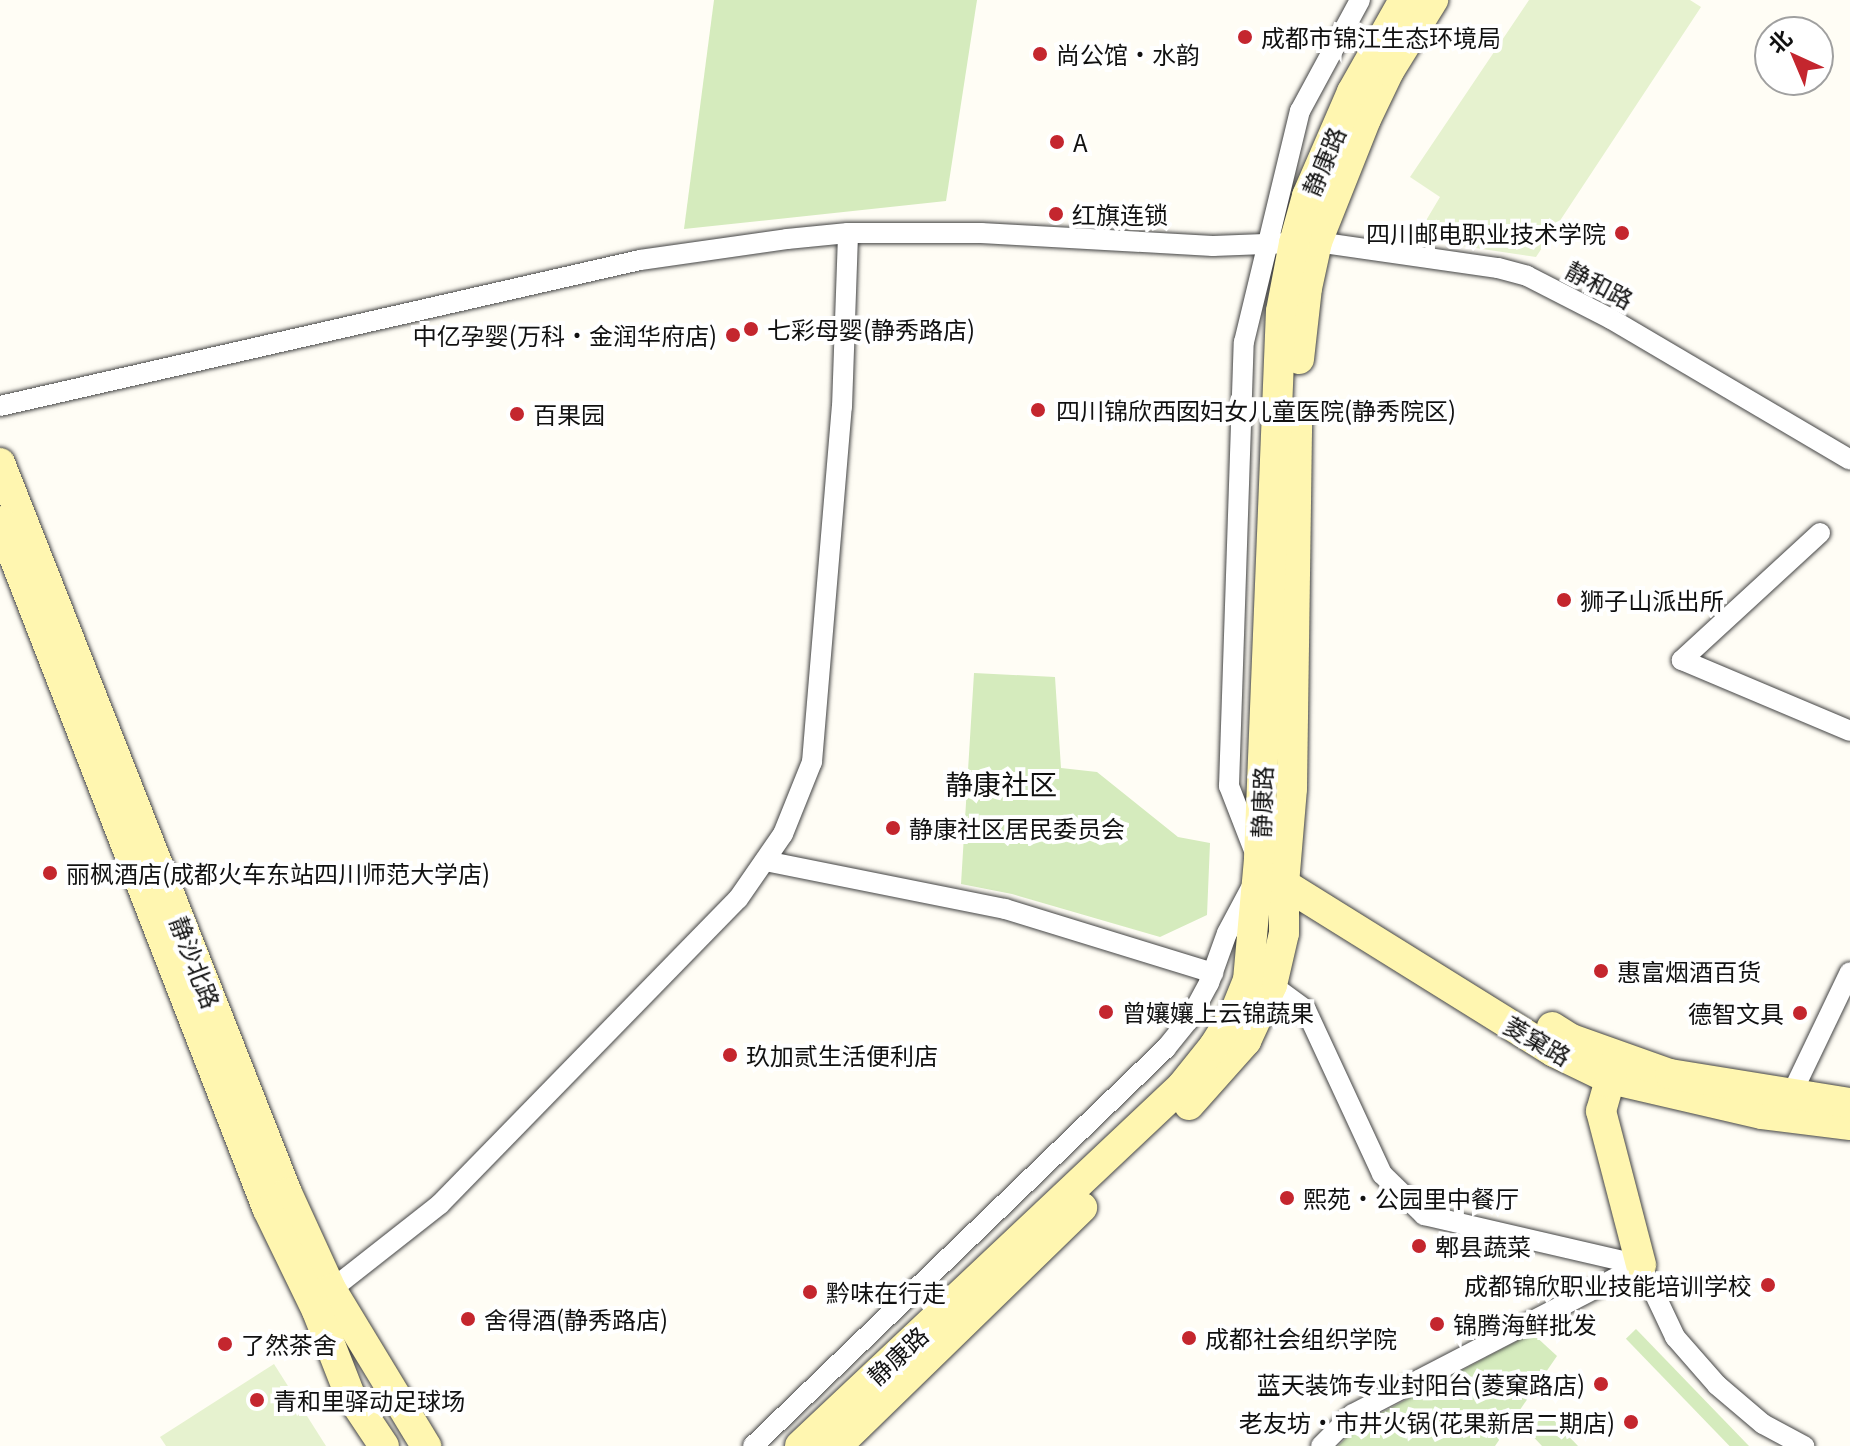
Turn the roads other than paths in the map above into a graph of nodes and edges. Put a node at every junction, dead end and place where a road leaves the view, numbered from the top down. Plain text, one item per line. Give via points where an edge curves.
1 (1360, 0) edge
2 (1404, 0) edge
3 (1433, 0) edge
4 (848, 233) junction
5 (1293, 243) junction
6 (0, 406) edge
7 (1850, 460) edge
8 (0, 463) edge
9 (0, 521) edge
10 (1820, 533) dead end
11 (1850, 731) edge
12 (765, 861) junction
13 (1268, 869) junction
14 (1850, 972) edge
15 (1213, 973) junction
16 (1272, 985) junction
17 (1613, 1067) junction
18 (1791, 1095) junction
19 (1850, 1103) edge
20 (1850, 1125) edge
21 (1641, 1265) junction
22 (322, 1297) junction
23 (384, 1446) edge
24 (426, 1446) edge
25 (753, 1446) edge
26 (800, 1446) edge
27 (837, 1446) edge
28 (1321, 1446) edge
29 (1804, 1446) edge

1 - 5 street via 1300,111
2 - 5 street, 静康路 via 1352,92 1307,196
3 - 5 street, 静康路
4 - 5 street, 静和路 via 981,233 1213,246
4 - 6 street, 静和路 via 640,260
4 - 12 street via 842,407 812,762 783,834
5 - 7 street, 静和路 via 1527,276 1611,319
5 - 13 street, 静康路 via 1300,337 1292,789
5 - 13 street via 1244,342 1229,786
8 - 22 street, 静沙北路 via 287,1193
9 - 22 street, 静沙北路 via 268,1210
10 - 11 street via 1682,660
12 - 15 street via 1005,909
12 - 22 street via 738,899 440,1204
13 - 15 street via 1227,933
13 - 16 street, 静康路 via 1284,933
13 - 17 street, 菱窠路 via 1554,1052
13 - 26 street, 静康路 via 1248,980 1235,1012 1190,1076
14 - 18 street
15 - 25 street via 1189,1020 1166,1048
16 - 21 street via 1306,1010 1382,1174 1424,1215
16 - 27 street, 静康路 via 1246,1041 1198,1096
17 - 18 street, 菱窠路
17 - 20 street, 菱窠路 via 1762,1114
17 - 21 street via 1601,1111
18 - 19 street, 菱窠路
21 - 28 street via 1353,1414
21 - 29 street via 1675,1337 1717,1385 1763,1424
22 - 23 street, 静沙北路 via 350,1395
22 - 24 street, 静沙北路

